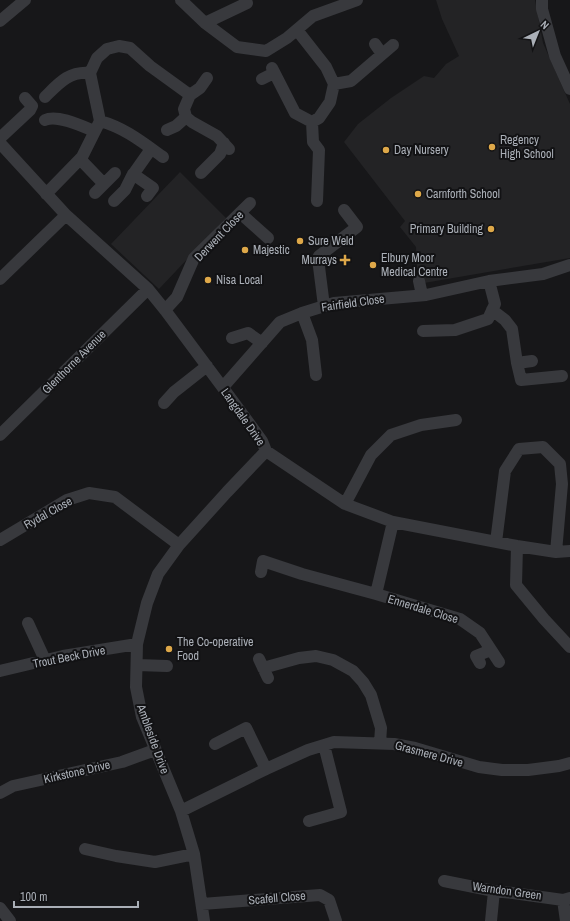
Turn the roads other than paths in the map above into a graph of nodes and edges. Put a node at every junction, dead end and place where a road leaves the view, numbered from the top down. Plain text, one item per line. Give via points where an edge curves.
1 (25, 0) edge
2 (180, 0) edge
3 (357, 0) edge
4 (542, 0) edge
5 (247, 4) dead end
6 (1, 18) edge
7 (205, 23) junction
8 (297, 30) junction
9 (375, 44) dead end
10 (394, 45) dead end
11 (382, 54) junction
12 (90, 73) junction
13 (207, 78) dead end
14 (262, 79) dead end
15 (334, 84) junction
16 (570, 90) edge
17 (190, 95) junction
18 (45, 96) dead end
19 (25, 98) dead end
20 (186, 117) junction
21 (45, 120) dead end
22 (312, 122) junction
23 (97, 126) junction
24 (167, 130) dead end
25 (0, 138) edge
26 (0, 143) edge
27 (151, 149) junction
28 (163, 157) dead end
29 (80, 159) junction
30 (115, 173) dead end
31 (201, 173) dead end
32 (133, 174) junction
33 (103, 183) junction
34 (95, 193) dead end
35 (46, 194) junction
36 (147, 196) dead end
37 (114, 201) dead end
38 (317, 201) dead end
39 (250, 203) dead end
40 (344, 210) dead end
41 (240, 213) junction
42 (66, 214) junction
43 (268, 238) dead end
44 (570, 264) edge
45 (0, 278) edge
46 (419, 281) dead end
47 (489, 281) junction
48 (148, 289) junction
49 (422, 295) junction
50 (324, 306) junction
51 (165, 310) junction
52 (492, 310) junction
53 (302, 313) junction
54 (423, 331) dead end
55 (232, 338) dead end
56 (262, 343) junction
57 (532, 361) dead end
58 (207, 366) junction
59 (518, 369) junction
60 (316, 376) dead end
61 (562, 376) dead end
62 (223, 387) junction
63 (164, 403) dead end
64 (456, 420) dead end
65 (0, 435) edge
66 (266, 452) junction
67 (345, 504) junction
68 (393, 522) junction
69 (0, 540) edge
70 (496, 542) junction
71 (179, 545) junction
72 (517, 546) junction
73 (570, 551) edge
74 (556, 552) junction
75 (262, 567) dead end
76 (376, 594) junction
77 (28, 623) dead end
78 (138, 644) junction
79 (570, 648) edge
80 (491, 650) junction
81 (45, 660) junction
82 (499, 662) dead end
83 (480, 663) dead end
84 (137, 665) junction
85 (167, 666) dead end
86 (263, 668) dead end
87 (0, 671) edge
88 (380, 743) junction
89 (215, 744) dead end
90 (324, 745) junction
91 (155, 750) junction
92 (570, 763) edge
93 (266, 769) junction
94 (0, 793) edge
95 (181, 810) junction
96 (309, 821) dead end
97 (90, 853) dead end
98 (194, 854) junction
99 (441, 880) dead end
100 (494, 891) junction
101 (566, 899) edge
102 (202, 904) junction
103 (0, 908) edge
104 (10, 921) edge
105 (204, 921) edge
106 (336, 921) edge
107 (491, 921) edge
108 (566, 921) edge

1 - 6 street
2 - 7 street
3 - 8 street via 313,16
4 - 16 street via 542,9 555,56
5 - 7 street
7 - 8 street via 237,47 266,51
8 - 15 street via 326,67
9 - 11 street
10 - 11 street
11 - 15 street via 351,81
12 - 17 street via 97,58 107,49 119,46 130,48
12 - 18 street via 80,72 65,78
12 - 23 street
13 - 17 street via 200,88
14 - 22 street via 273,70 295,113
15 - 22 street via 330,102 319,118
17 - 20 street via 184,109
19 - 25 street via 32,106 30,110
20 - 24 street
20 - 31 street via 216,136 226,146
21 - 23 street via 50,117
22 - 38 street via 313,142 320,150
23 - 27 street via 114,125
23 - 29 street
26 - 35 street, Langdale Drive
27 - 28 street
27 - 32 street
29 - 33 street
29 - 35 street
30 - 33 street
32 - 36 street via 153,188
32 - 37 street via 125,190
33 - 34 street
35 - 42 street, Langdale Drive
39 - 41 street, Derwent Close
40 - 50 street via 357,227 318,256
41 - 43 street
41 - 51 street, Derwent Close via 194,258 177,297
42 - 45 street
42 - 48 street, Langdale Drive
44 - 47 street, Fairfield Close via 543,274
46 - 49 street
47 - 49 street, Fairfield Close
47 - 52 street via 495,304
48 - 51 street, Langdale Drive
48 - 65 street, Glenthorne Avenue
49 - 50 street, Fairfield Close
50 - 53 street, Fairfield Close
51 - 58 street, Langdale Drive
52 - 54 street via 488,319 455,330
52 - 59 street via 512,329
53 - 56 street, Fairfield Close via 280,322
53 - 60 street via 312,340
55 - 56 street via 249,327
56 - 62 street, Fairfield Close
57 - 59 street
58 - 62 street, Langdale Drive
58 - 63 street
59 - 61 street via 522,381
62 - 66 street, Langdale Drive via 262,441
64 - 67 street via 421,425 392,435 371,455
66 - 67 street, Langdale Drive
66 - 71 street, Ambleside Drive
67 - 68 street, Langdale Drive
68 - 70 street, Langdale Drive
68 - 76 street, Ennerdale Close
69 - 71 street, Rydal Close via 67,500 89,494 115,497
70 - 72 street, Langdale Drive
70 - 74 street via 505,471 519,449 543,447 560,464 562,484
71 - 78 street, Ambleside Drive via 158,574 147,603
72 - 74 street, Langdale Drive
72 - 79 street via 516,585
73 - 74 street, Langdale Drive
75 - 76 street, Ennerdale Close via 302,574
76 - 80 street, Ennerdale Close via 460,619 480,633
77 - 81 street
78 - 81 street, Trout Beck Drive
78 - 84 street, Ambleside Drive
80 - 82 street, Ennerdale Close
80 - 83 street via 476,656
81 - 87 street, Trout Beck Drive
84 - 85 street
84 - 91 street, Ambleside Drive via 136,687 142,717
86 - 88 street via 316,656 333,660 353,671 371,695 381,728
88 - 90 street, Grasmere Drive via 334,742
88 - 92 street, Grasmere Drive via 415,748 479,767 502,770 528,770
89 - 93 street via 246,728
90 - 93 street, Grasmere Drive
90 - 96 street via 341,812
91 - 94 street, Kirkstone Drive via 122,762 13,786
91 - 95 street, Ambleside Drive
93 - 95 street, Grasmere Drive
95 - 98 street, Ambleside Drive
97 - 98 street via 155,862
98 - 102 street, Ambleside Drive
99 - 100 street, Warndon Green
100 - 101 street, Warndon Green
100 - 107 street
101 - 108 street
102 - 105 street, Ambleside Drive
102 - 106 street, Scafell Close via 320,895 329,900
103 - 104 street

